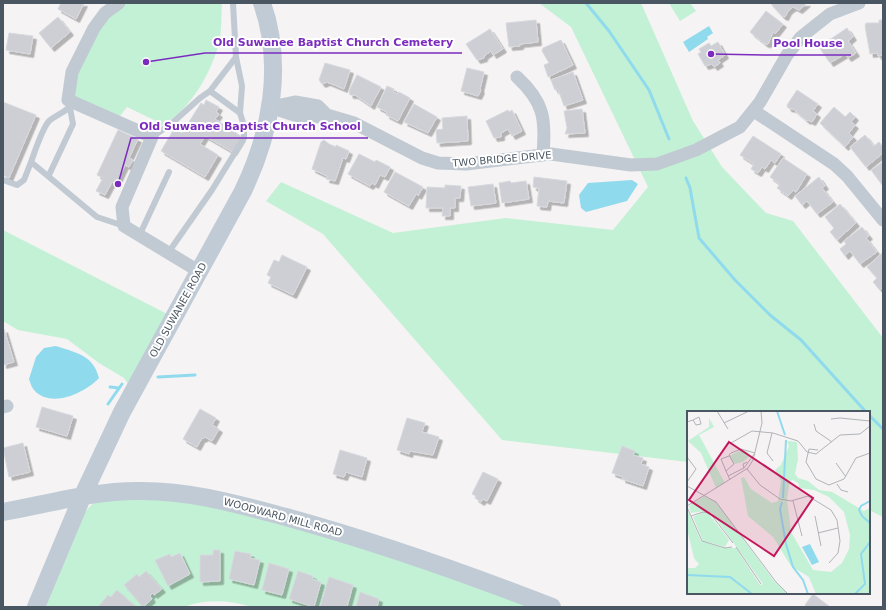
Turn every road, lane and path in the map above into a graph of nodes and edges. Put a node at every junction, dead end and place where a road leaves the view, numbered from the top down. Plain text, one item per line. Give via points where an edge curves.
1 (119, 3) edge
2 (234, 3) edge
3 (262, 3) edge
4 (859, 3) edge
5 (236, 57) junction
6 (517, 77) dead end
7 (210, 91) junction
8 (72, 105) junction
9 (271, 108) junction
10 (754, 111) junction
11 (240, 113) junction
12 (152, 137) junction
13 (543, 154) junction
14 (31, 162) junction
15 (169, 172) dead end
16 (49, 175) junction
17 (3, 180) edge
18 (883, 220) edge
19 (124, 226) junction
20 (140, 234) junction
21 (168, 253) junction
22 (200, 272) junction
23 (83, 495) junction
24 (3, 512) edge
25 (36, 607) edge
26 (552, 607) edge

1 - 8 street via 105,13 94,28 72,72 68,100
2 - 5 lane
3 - 9 street, OLD SUWANEE ROAD via 272,48
4 - 10 street, TWO BRIDGE DRIVE via 830,14 801,37 787,55
5 - 7 lane
5 - 11 lane via 242,86
6 - 13 street via 534,96 542,110 545,132
7 - 11 lane
7 - 12 lane
8 - 12 street
8 - 14 lane via 47,123
8 - 16 lane via 73,124
9 - 13 street, TWO BRIDGE DRIVE via 308,118 327,115 350,122 422,158 438,163 466,164
9 - 22 street, OLD SUWANEE ROAD via 257,162
10 - 13 street, TWO BRIDGE DRIVE via 732,132 684,156 657,164 631,165
10 - 18 street via 834,164
11 - 21 lane via 244,138
12 - 19 street via 122,207
14 - 16 lane
14 - 17 lane via 24,180 17,185
15 - 20 lane
16 - 19 lane via 97,217
19 - 20 street
20 - 21 street
21 - 22 street
22 - 23 street, OLD SUWANEE ROAD via 122,412
23 - 24 street, WOODWARD MILL ROAD
23 - 25 street, OLD SUWANEE ROAD
23 - 26 street, WOODWARD MILL ROAD via 137,491 206,496 369,541

